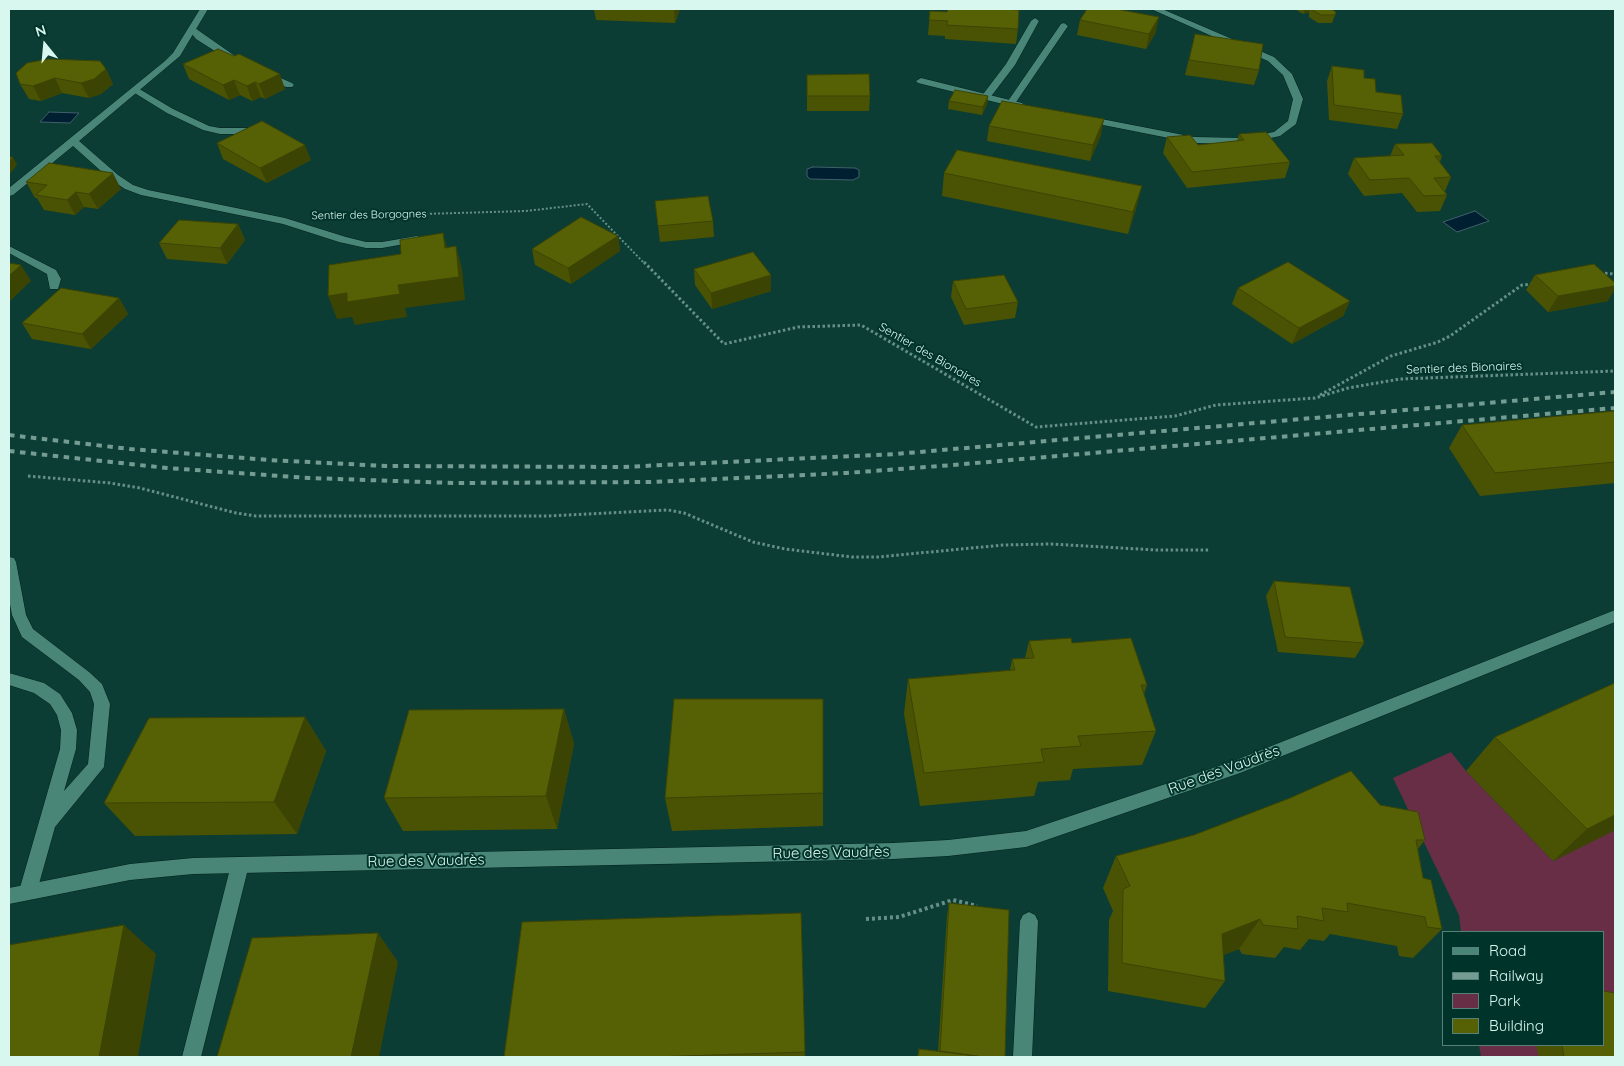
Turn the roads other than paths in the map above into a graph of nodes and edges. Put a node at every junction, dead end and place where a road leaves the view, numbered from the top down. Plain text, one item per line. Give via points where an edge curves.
1 (204, 9) edge
2 (1155, 9) edge
3 (1035, 21) dead end
4 (1064, 26) dead end
5 (192, 29) junction
6 (244, 64) edge
7 (262, 73) edge
8 (921, 81) dead end
9 (289, 85) dead end
10 (136, 90) junction
11 (986, 97) junction
12 (1011, 103) junction
13 (1027, 107) edge
14 (1074, 116) edge
15 (269, 131) edge
16 (73, 141) junction
17 (9, 194) edge
18 (423, 238) edge
19 (9, 248) edge
20 (54, 287) dead end
21 (9, 562) edge
22 (12, 595) edge
23 (1615, 616) edge
24 (9, 679) edge
25 (47, 824) junction
26 (240, 865) junction
27 (28, 891) junction
28 (9, 896) edge
29 (1029, 921) dead end
30 (191, 1057) edge
31 (1022, 1057) edge

1 - 5 street
2 - 14 street via 1271,59 1287,74 1298,100 1293,122 1277,134 1242,141 1194,140
3 - 11 street via 1010,65
4 - 12 street
5 - 6 street via 221,52
5 - 10 street via 177,54
7 - 9 street
8 - 11 street
10 - 15 street via 206,128
10 - 16 street
11 - 12 street
12 - 13 street
16 - 17 street
16 - 18 street, Sentier des Borgognes via 114,177 145,193 285,221 366,245
19 - 20 street via 52,272
21 - 22 street
22 - 25 street via 26,633 84,676 96,689 102,704 96,767
23 - 26 street, Rue des Vaudrès via 1234,768 1026,839 893,851
24 - 25 street via 39,688 55,699 64,713 68,749
25 - 27 street
26 - 27 street, Rue des Vaudrès via 130,872
26 - 30 street
27 - 28 street, Rue des Vaudrès
29 - 31 street

